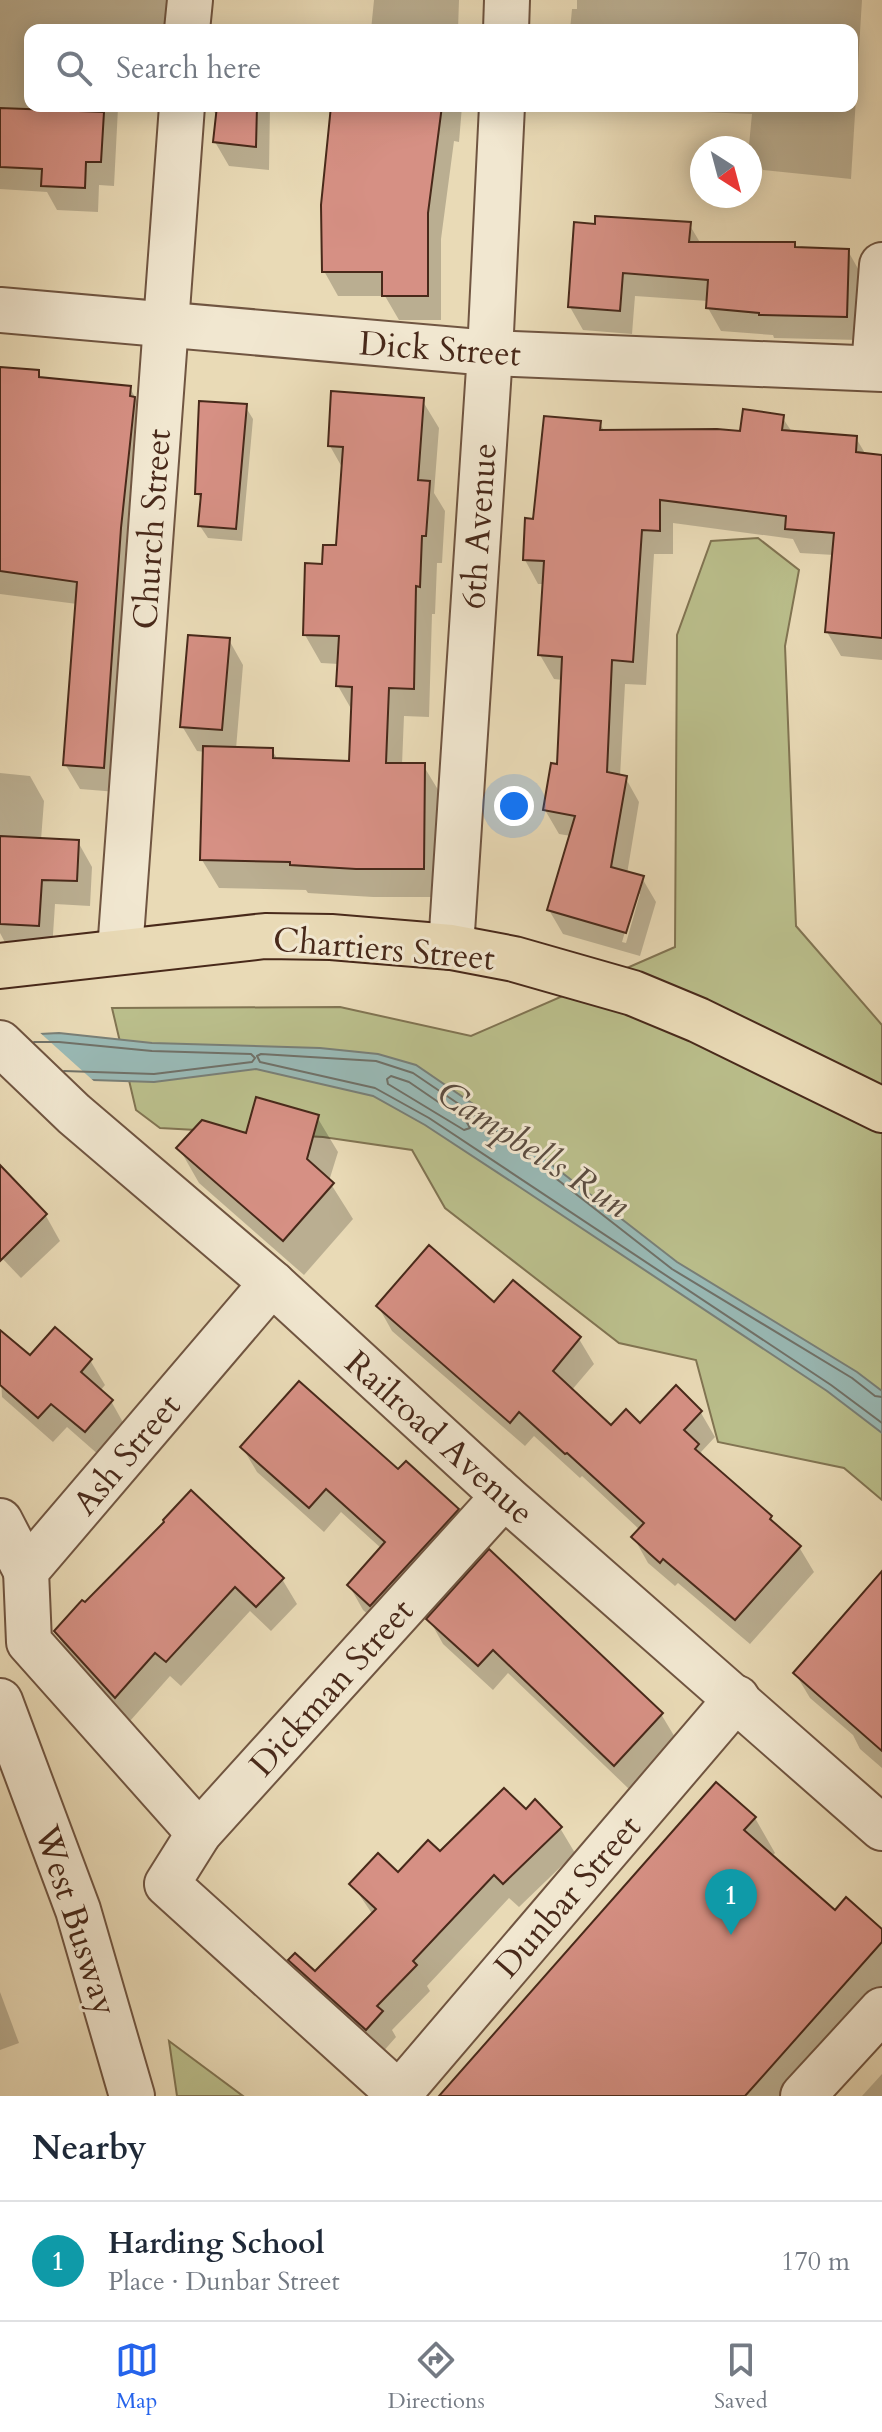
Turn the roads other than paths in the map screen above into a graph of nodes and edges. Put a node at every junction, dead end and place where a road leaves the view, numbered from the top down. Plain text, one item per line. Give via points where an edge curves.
1 (190, 0) edge
2 (507, 0) edge
3 (188, 24) edge
4 (506, 24) edge
5 (182, 112) edge
6 (502, 112) edge
7 (882, 265) edge
8 (0, 310) edge
9 (165, 325) junction
10 (490, 353) junction
11 (878, 368) edge
12 (451, 947) junction
13 (120, 951) junction
14 (0, 966) edge
15 (0, 1043) edge
16 (882, 1110) edge
17 (272, 1283) junction
18 (504, 1496) junction
19 (0, 1521) edge
20 (26, 1571) junction
21 (737, 1698) junction
22 (0, 1701) edge
23 (882, 1828) edge
24 (199, 1833) junction
25 (882, 2010) edge
26 (398, 2095) edge
27 (132, 2096) edge
28 (803, 2096) edge

1 - 3 street
2 - 4 street
5 - 9 street, Church Street
6 - 10 street, 6th Avenue
7 - 11 street
8 - 9 street, Dick Street
9 - 10 street, Dick Street
9 - 13 street, Church Street
10 - 11 street, Dick Street
10 - 12 street, 6th Avenue
12 - 13 main road, Chartiers Street via 265,936
12 - 16 main road, Chartiers Street via 633,993
13 - 14 main road, Chartiers Street
15 - 17 street, Railroad Avenue via 74,1114
17 - 18 street, Railroad Avenue
17 - 20 street, Ash Street
18 - 21 street, Railroad Avenue
18 - 24 street, Dickman Street
19 - 20 street
20 - 24 street via 29,1642
21 - 23 street, Railroad Avenue
21 - 26 street, Dunbar Street
22 - 27 street, West Busway via 78,1910
24 - 26 street, Dickman Street via 167,1884
25 - 28 street

